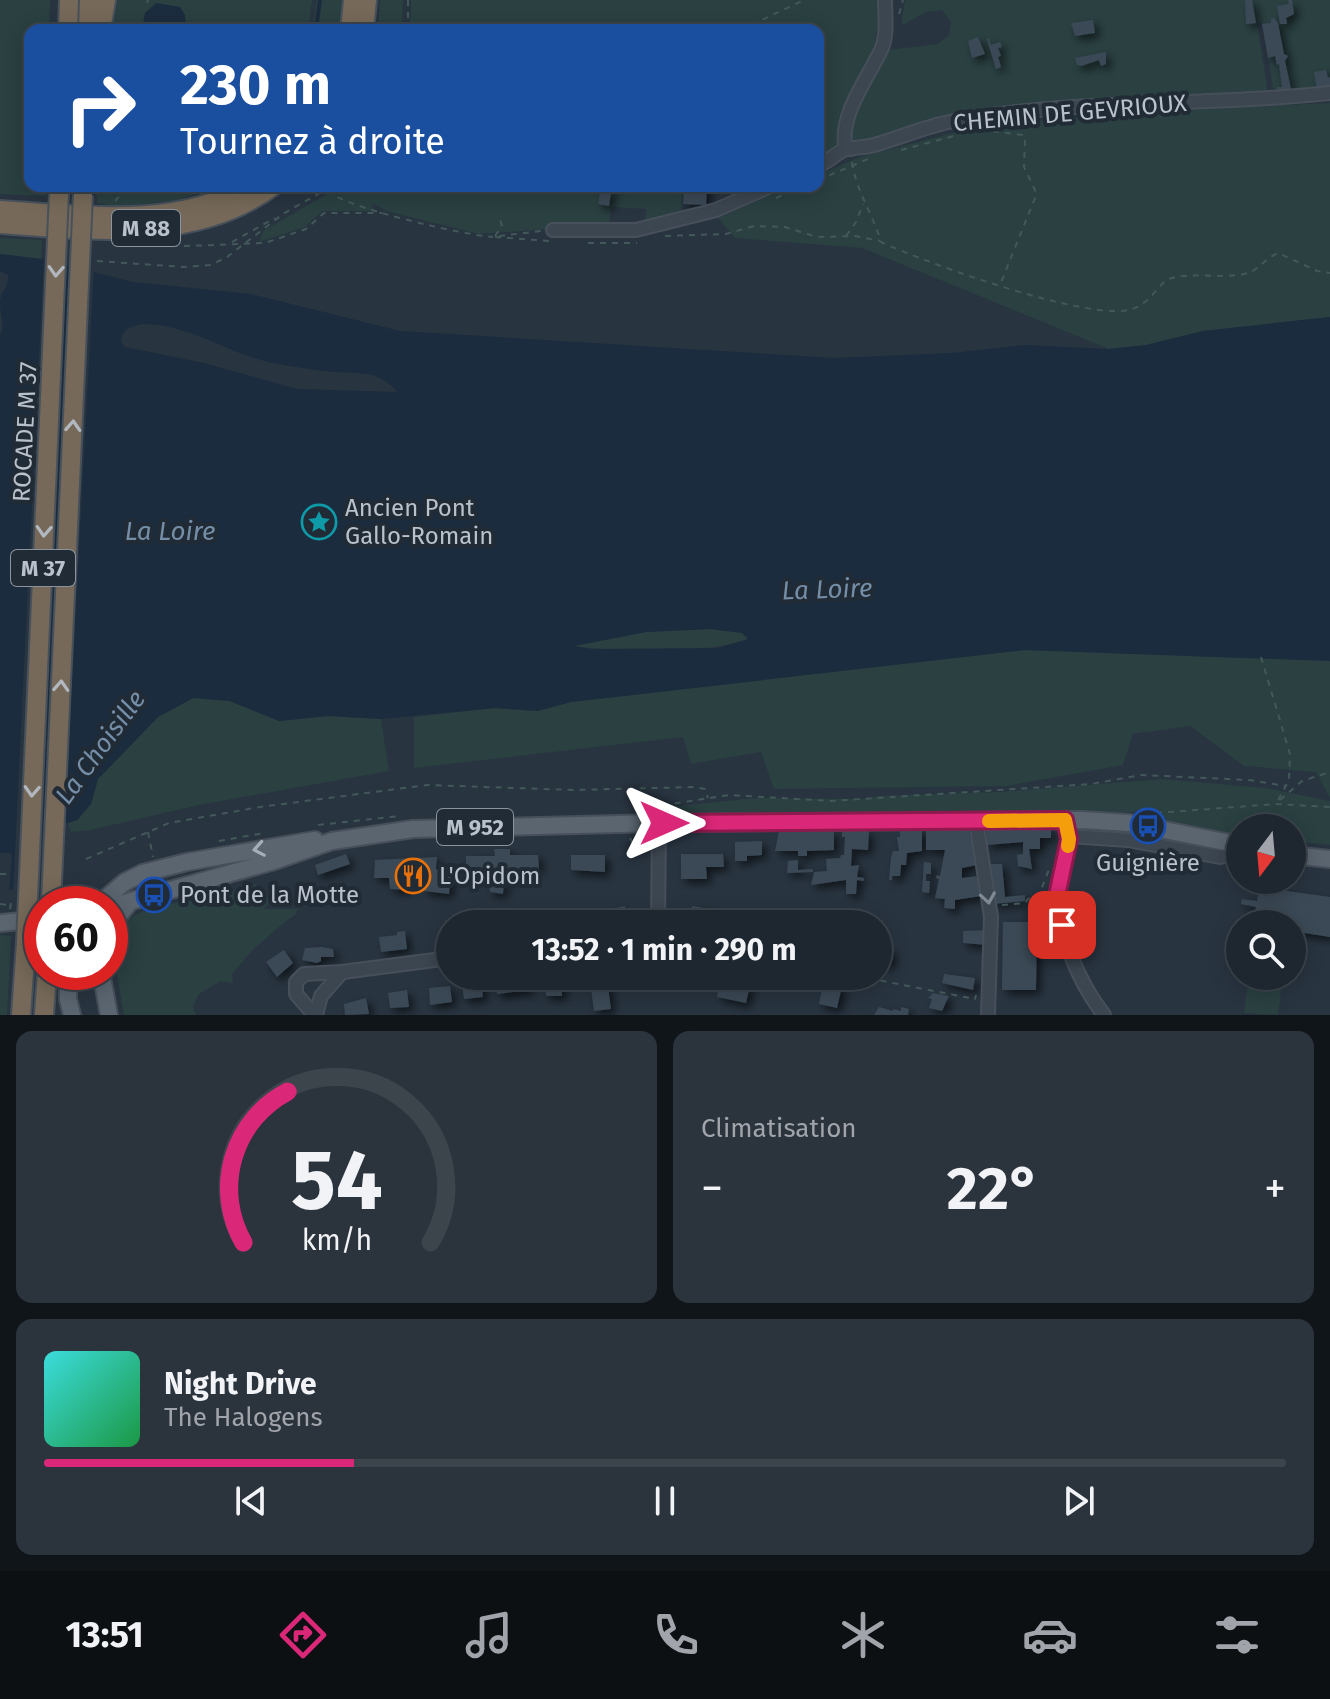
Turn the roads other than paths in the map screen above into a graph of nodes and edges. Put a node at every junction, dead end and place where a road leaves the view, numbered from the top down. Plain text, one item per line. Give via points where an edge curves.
1 (69, 0) edge
2 (89, 0) edge
3 (106, 0) edge
4 (353, 0) edge
5 (367, 0) edge
6 (885, 0) edge
7 (68, 24) edge
8 (88, 24) edge
9 (102, 24) edge
10 (351, 24) edge
11 (365, 24) edge
12 (1330, 93) edge
13 (851, 149) junction
14 (824, 163) edge
15 (60, 192) edge
16 (84, 192) edge
17 (235, 192) edge
18 (262, 192) edge
19 (757, 192) edge
20 (0, 210) edge
21 (0, 224) edge
22 (553, 230) road end
23 (976, 821) junction
24 (659, 823) junction
25 (1067, 828) junction
26 (332, 841) junction
27 (1226, 842) edge
28 (1226, 855) edge
29 (1306, 856) edge
30 (1330, 859) edge
31 (52, 886) edge
32 (119, 886) edge
33 (129, 902) edge
34 (658, 910) edge
35 (24, 922) edge
36 (0, 923) edge
37 (436, 960) edge
38 (342, 972) junction
39 (47, 990) edge
40 (68, 990) edge
41 (104, 990) edge
42 (21, 1015) edge
43 (46, 1015) edge
44 (72, 1015) edge
45 (109, 1015) edge
46 (315, 1015) edge
47 (988, 1015) edge
48 (1104, 1015) edge

1 - 7 highway
2 - 8 highway
3 - 9 highway
4 - 10 highway
5 - 11 highway
6 - 13 street via 884,40 846,128 845,144
12 - 13 street, CHEMIN DE GEVRIOUX via 984,116
13 - 14 street, CHEMIN DE GEVRIOUX
15 -> 42 highway, ROCADE M 37 / M 37, bridge
31 -> 16 highway, ROCADE M 37 / M 37, bridge
17 - 20 highway, M 88 via 162,213 100,216
18 - 21 highway, M 88 via 225,212 161,227
19 - 22 street via 716,210 636,230
23 - 24 main road, M 952
23 - 25 main road, M 952
23 -> 47 street via 989,906
24 - 26 main road, M 952 via 413,829
24 - 34 street
25 - 27 main road, M 952 via 1105,821
25 - 28 street
25 - 48 street via 1058,891 1062,925 1072,961
26 -> 32 main road via 311,839 187,862 143,873
26 - 33 main road, M 952
29 - 30 main road
35 - 36 main road
37 - 38 street
38 - 46 street via 321,996
38 - 46 street via 304,974 296,982 296,994
39 - 43 highway
40 - 44 main road
41 - 45 main road

